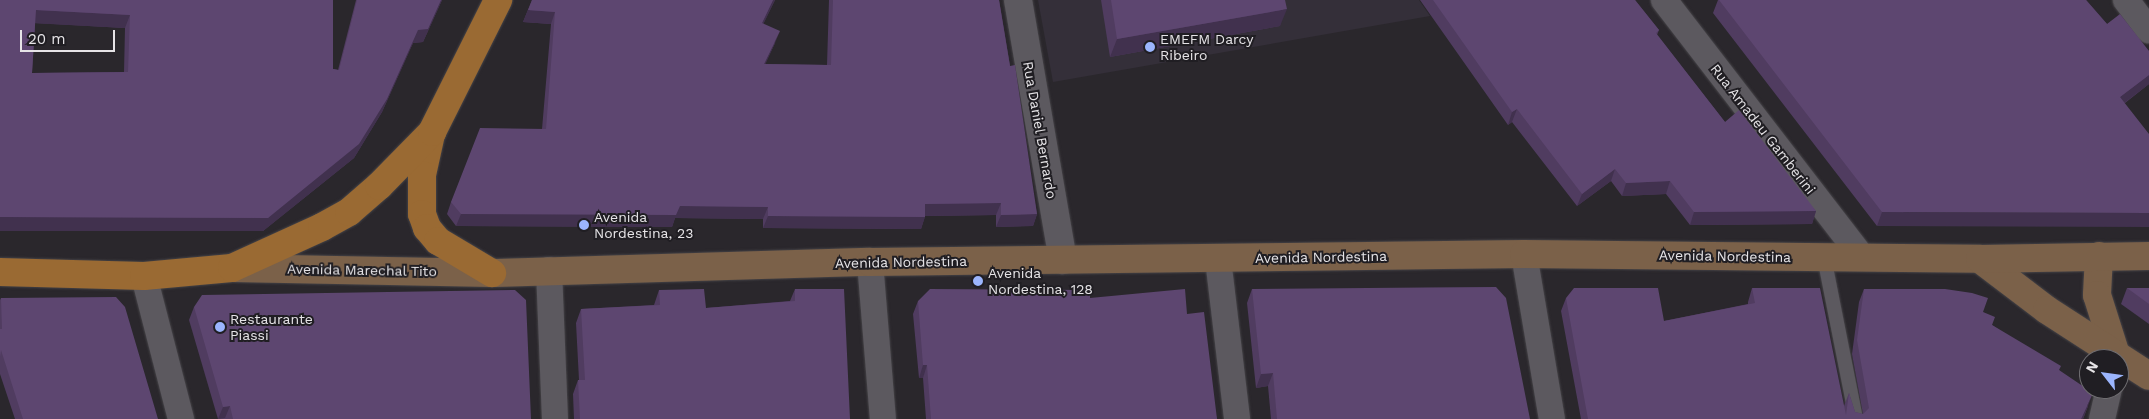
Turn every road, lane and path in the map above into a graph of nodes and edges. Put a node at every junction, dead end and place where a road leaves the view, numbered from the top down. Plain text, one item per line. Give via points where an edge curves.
1 (498, 0) edge
2 (1018, 0) edge
3 (1664, 0) edge
4 (2126, 0) edge
5 (2149, 30) edge
6 (432, 132) junction
7 (1524, 254) junction
8 (2099, 256) junction
9 (2149, 256) edge
10 (1824, 257) junction
11 (1862, 257) junction
12 (1218, 259) junction
13 (1980, 259) junction
14 (1063, 260) junction
15 (870, 262) junction
16 (232, 268) junction
17 (549, 270) junction
18 (0, 272) edge
19 (492, 273) junction
20 (144, 276) junction
21 (2104, 349) edge
22 (2114, 349) edge
23 (2129, 364) edge
24 (2149, 376) edge
25 (2106, 399) edge
26 (181, 419) edge
27 (555, 419) edge
28 (883, 419) edge
29 (1237, 419) edge
30 (1552, 419) edge
31 (1856, 419) edge
32 (2102, 419) edge

1 - 6 main road, Avenida Marechal Tito
2 - 14 street, Rua Daniel Bernardo
3 - 11 street, Rua Amadeu Gamberini
4 - 5 street
6 - 16 main road, Avenida Marechal Tito via 349,212
6 - 19 main road via 422,175 422,214 427,228 438,241
7 - 10 main road, Avenida Nordestina
7 - 12 main road, Avenida Nordestina
7 - 30 street
8 - 9 main road, Avenida Nordestina
8 - 13 main road, Avenida Nordestina
8 - 22 main road via 2097,296
10 - 11 main road, Avenida Nordestina
10 - 31 lane
11 - 13 main road, Avenida Nordestina
12 - 14 main road, Avenida Nordestina
12 - 29 street
13 - 21 main road
14 - 15 main road, Avenida Nordestina
15 - 17 main road, Avenida Nordestina
15 - 28 street
16 - 19 main road, Avenida Marechal Tito
16 - 20 main road, Avenida Marechal Tito
17 - 19 main road, Avenida Nordestina
17 - 27 street
18 - 20 main road, Avenida Marechal Tito
20 - 26 street
23 - 24 main road
25 - 32 street

